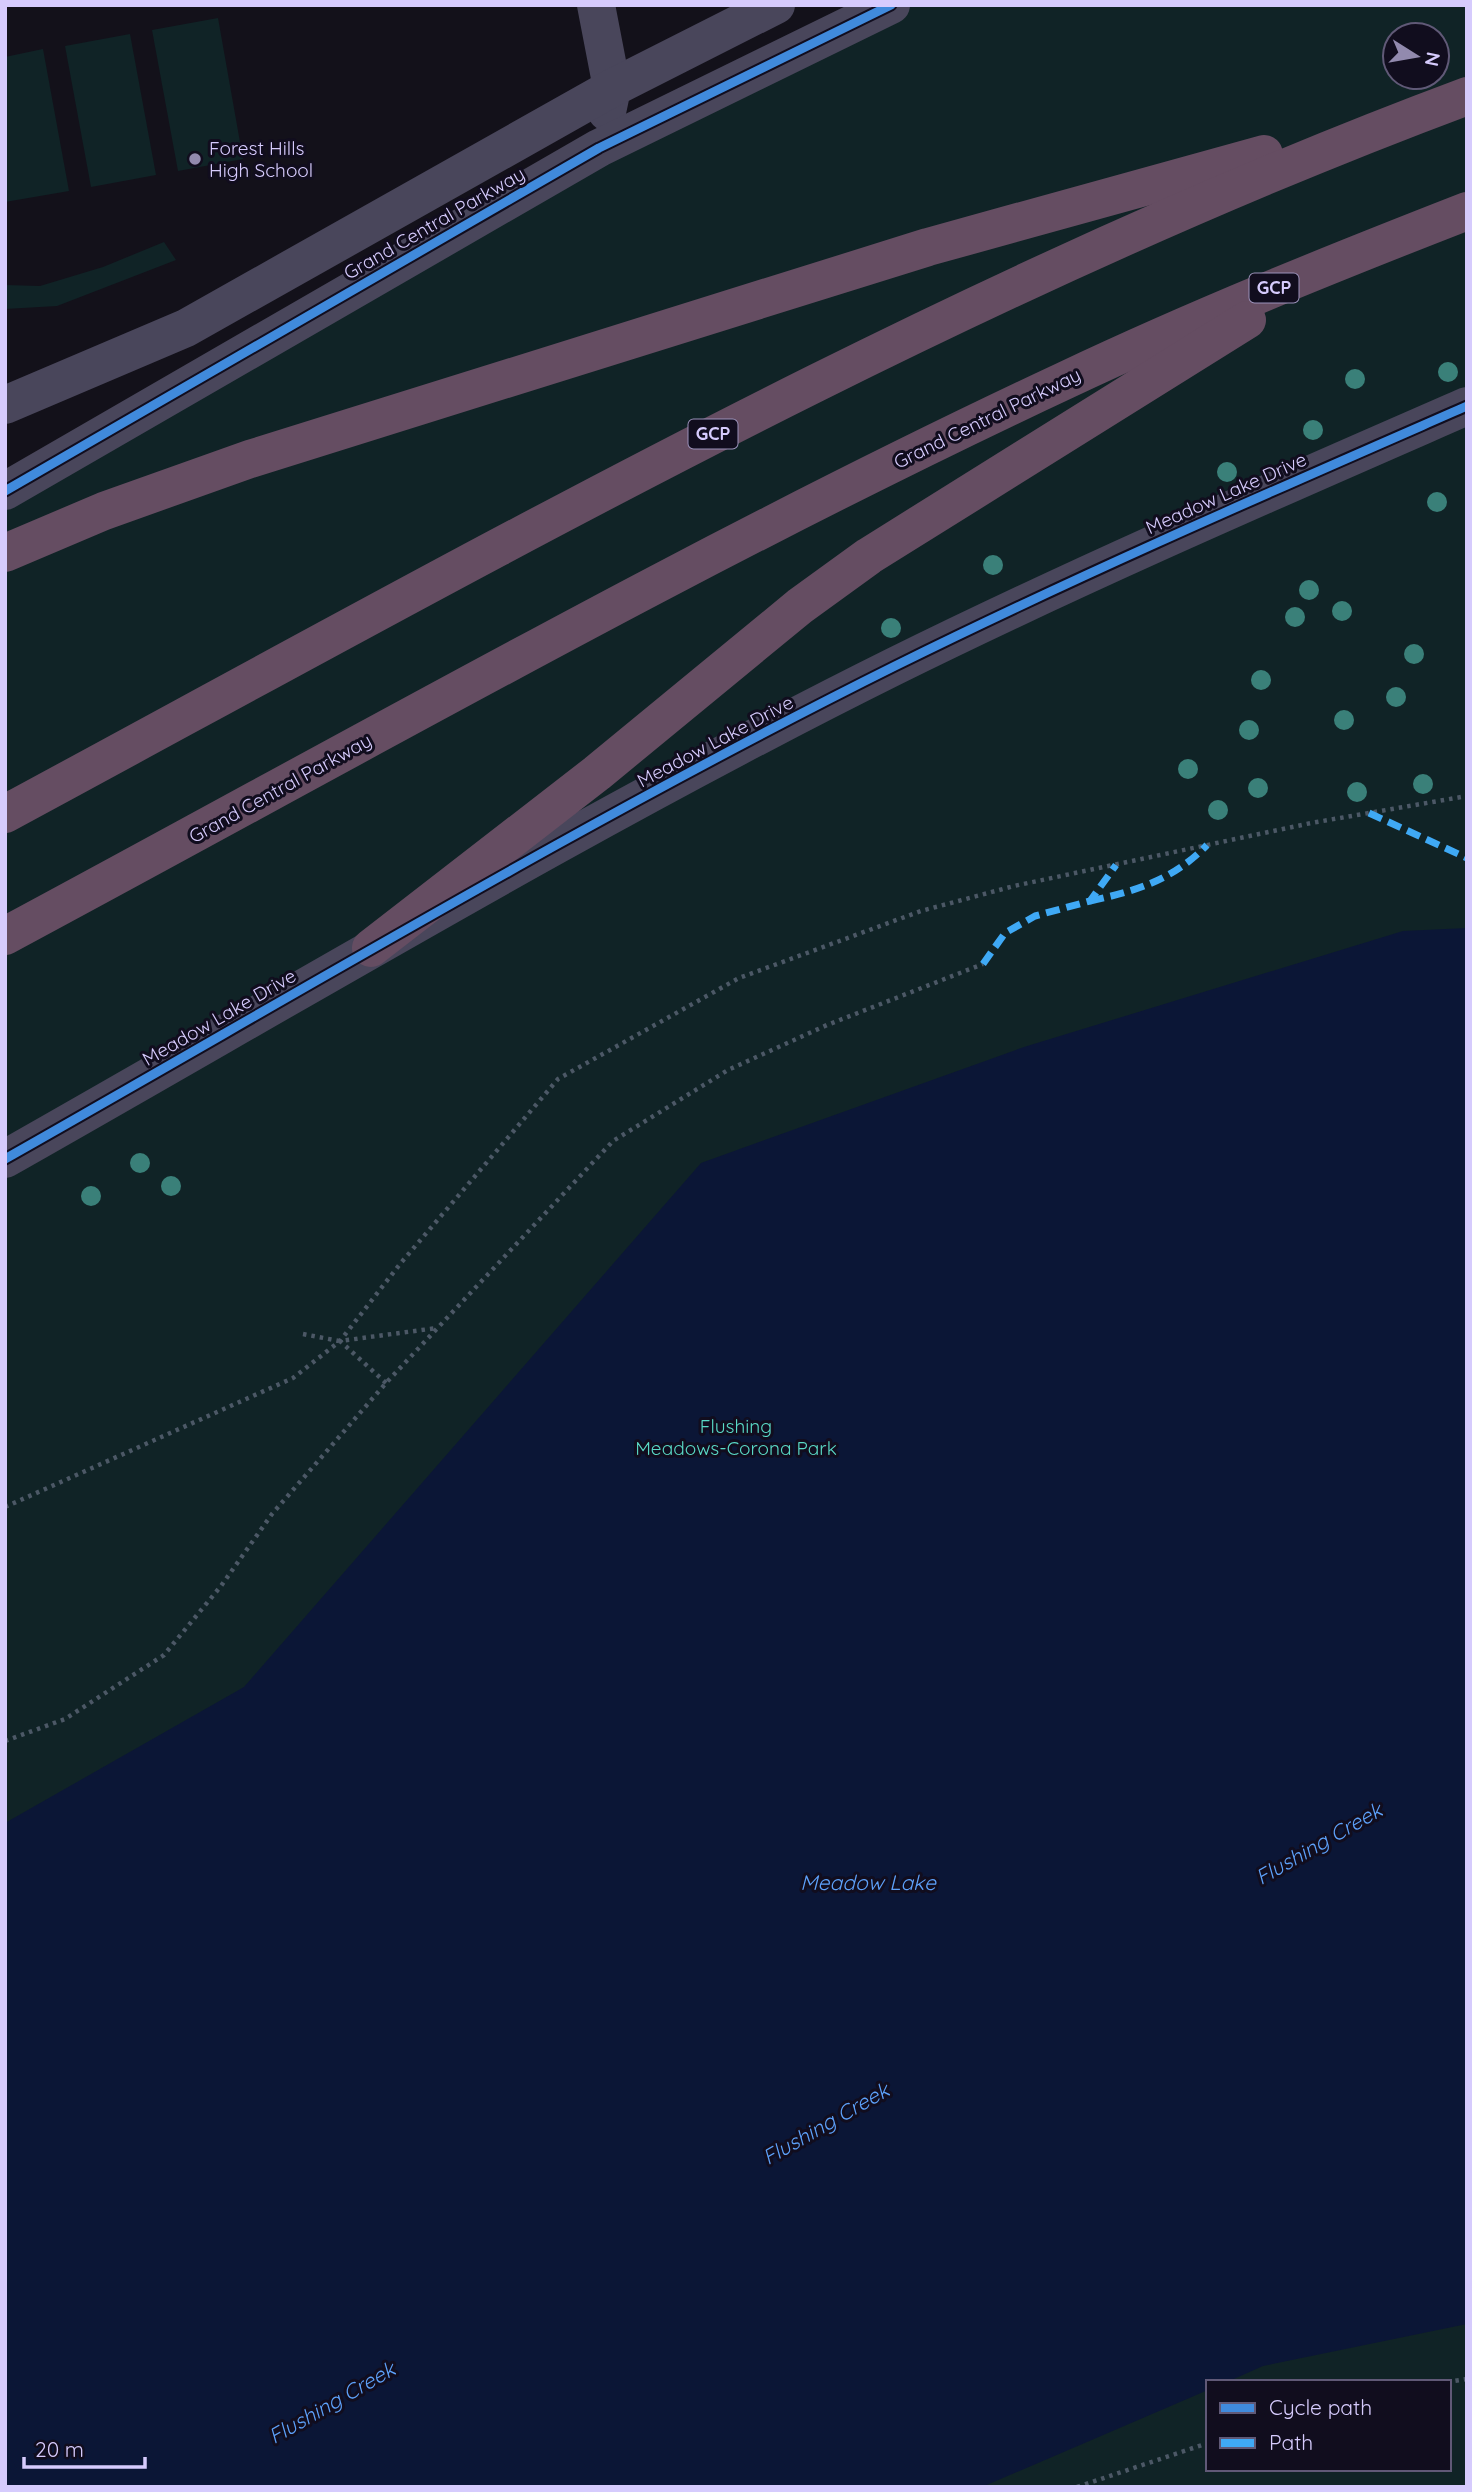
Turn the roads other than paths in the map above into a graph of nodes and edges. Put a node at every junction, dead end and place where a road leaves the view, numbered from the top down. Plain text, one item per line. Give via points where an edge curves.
1 (596, 5) edge
2 (776, 5) edge
3 (891, 5) edge
4 (612, 88) junction
5 (1456, 100) edge
6 (599, 148) junction
7 (1467, 211) edge
8 (1346, 258) junction
9 (5, 405) edge
10 (1467, 406) edge
11 (5, 491) edge
12 (5, 553) edge
13 (5, 814) edge
14 (5, 936) edge
15 (372, 948) junction
16 (5, 1158) edge

1 - 4 street
2 - 4 street
3 - 6 street, Grand Central Parkway
4 - 6 street
4 - 9 street via 186,328
5 - 12 highway via 928,247 751,302 250,459 104,511
5 - 13 highway, GCP via 1172,215 878,351 627,480
6 - 11 street, Grand Central Parkway
7 - 8 highway, Grand Central Parkway / GCP
8 - 14 highway, Grand Central Parkway / GCP via 1081,373 805,507
8 - 15 highway via 869,556
10 - 15 street, Meadow Lake Drive via 1109,562 892,668
15 - 16 street, Meadow Lake Drive

